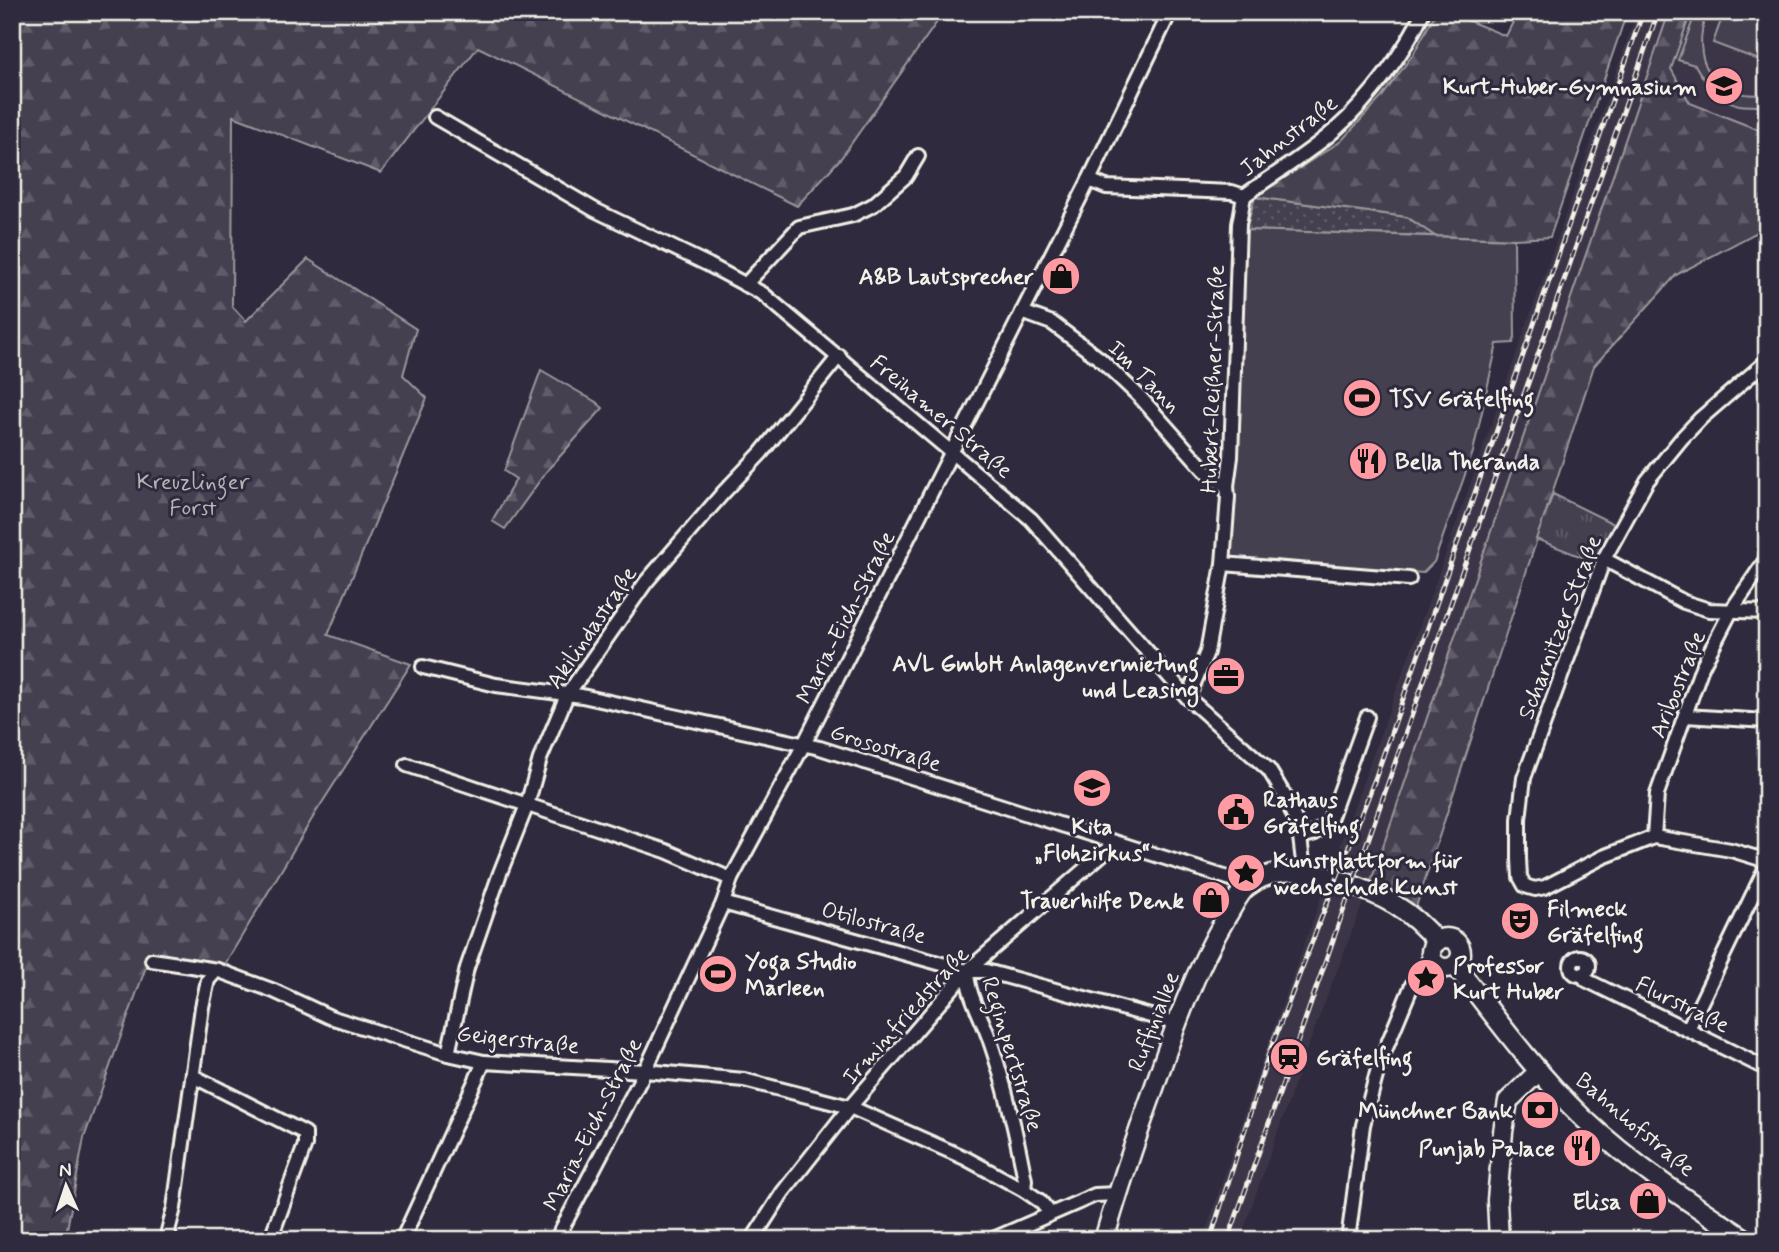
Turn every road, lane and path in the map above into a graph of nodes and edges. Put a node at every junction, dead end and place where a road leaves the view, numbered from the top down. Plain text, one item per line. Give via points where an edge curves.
1 (1170, 12) edge
2 (1423, 12) edge
3 (435, 117) dead end
4 (918, 156) dead end
5 (1089, 180) junction
6 (1244, 196) junction
7 (745, 285) junction
8 (1022, 312) junction
9 (839, 356) junction
10 (1767, 361) edge
11 (952, 451) junction
12 (1227, 486) junction
13 (1767, 558) edge
14 (1604, 559) junction
15 (1223, 564) junction
16 (1409, 579) dead end
17 (1731, 611) junction
18 (1767, 612) edge
19 (424, 667) dead end
20 (567, 695) junction
21 (1188, 698) junction
22 (1367, 716) dead end
23 (1685, 716) junction
24 (1767, 720) edge
25 (803, 746) junction
26 (407, 765) dead end
27 (527, 805) junction
28 (1301, 837) junction
29 (1654, 837) junction
30 (1115, 843) junction
31 (1767, 863) edge
32 (1304, 870) junction
33 (730, 879) junction
34 (1245, 887) junction
35 (723, 903) junction
36 (1437, 942) junction
37 (152, 960) dead end
38 (1434, 961) junction
39 (1455, 965) junction
40 (217, 970) junction
41 (967, 971) junction
42 (1583, 974) dead end
43 (1176, 1023) junction
44 (1688, 1029) junction
45 (448, 1055) junction
46 (484, 1062) junction
47 (1767, 1069) edge
48 (645, 1071) junction
49 (1539, 1071) junction
50 (193, 1076) junction
51 (850, 1107) junction
52 (1024, 1189) junction
53 (1117, 1194) junction
54 (1050, 1213) junction
55 (171, 1240) edge
56 (270, 1240) edge
57 (402, 1240) edge
58 (556, 1240) edge
59 (752, 1240) edge
60 (991, 1240) edge
61 (1104, 1240) edge
62 (1348, 1240) edge
63 (1499, 1240) edge
64 (1747, 1240) edge

1 - 5 street, Maria-Eich-Straße
2 - 6 street, Jahnstraße via 1391,65 1335,130
3 - 7 street, Freihamer Straße via 595,210
4 - 7 street via 906,176 873,205 853,215 799,227
5 - 6 street, Jahnstraße via 1107,187
5 - 8 street, Maria-Eich-Straße
6 - 12 street, Hubert-Reißner-Straße
7 - 9 street, Freihamer Straße via 763,294
8 - 11 street, Maria-Eich-Straße
8 - 12 street, Im Tann via 1052,323 1100,359 1212,478
9 - 11 street, Freihamer Straße
9 - 20 street, Akilindastraße via 761,453 646,582
10 - 14 street, Scharnitzer Straße via 1682,438 1647,481
11 - 21 street, Freihamer Straße via 1031,519
11 - 25 street, Maria-Eich-Straße
12 - 15 street, Hubert-Reißner-Straße
13 - 17 street, Aribostraße
14 - 17 street via 1684,602
14 - 29 street, Scharnitzer Straße via 1524,778 1520,877 1525,886 1545,887
15 - 16 street
15 - 21 street, Hubert-Reißner-Straße via 1207,652
17 - 18 street
17 - 23 street, Aribostraße via 1702,667
19 - 20 street, Grosostraße via 496,685
20 - 25 street, Grosostraße
20 - 27 street, Akilindastraße via 540,759
21 - 28 street, Freihamer Straße via 1269,770
22 - 28 street via 1329,822
23 - 24 street
23 - 29 street, Aribostraße via 1657,794
25 - 30 street, Grosostraße
25 - 33 street, Maria-Eich-Straße
26 - 27 street
27 - 33 street via 666,851
27 - 45 street, Akilindastraße via 467,968
28 - 32 street, Freihamer Straße
29 - 31 street via 1731,850
30 - 34 street, Grosostraße
30 - 41 street, Irminfriedstraße
31 - 44 street
32 - 34 street via 1266,875
32 - 36 street, Bahnhofstraße via 1362,888 1405,909
33 - 35 street, Maria-Eich-Straße
34 - 43 street, Ruffiniallee via 1212,942
35 - 41 street, Otilostraße
35 - 48 street, Maria-Eich-Straße
36 - 38 street via 1432,951
36 - 39 street, Bahnhofstraße via 1451,938 1458,944 1461,955
37 - 40 street, Geigerstraße
38 - 39 street via 1441,967
38 - 62 street via 1412,985 1379,1065 1363,1125
39 - 49 street, Bahnhofstraße
40 - 45 street, Geigerstraße via 330,1017
40 - 50 street via 208,980
41 - 43 street, Otilostraße via 986,971
41 - 51 street, Irminfriedstraße
41 - 52 street, Reginpertstraße via 967,987 989,1036 1011,1107
42 - 44 street, Flurstraße via 1586,980
43 - 53 street, Ruffiniallee
44 - 47 street, Flurstraße
45 - 46 street, Geigerstraße
46 - 48 street, Geigerstraße
46 - 57 street
48 - 51 street, Geigerstraße via 744,1080
48 - 58 street, Maria-Eich-Straße
49 - 63 street via 1508,1101 1497,1200
49 - 64 street, Bahnhofstraße via 1613,1144
50 - 55 street
50 - 56 street via 305,1133 305,1145
51 - 52 street, Geigerstraße
51 - 59 street, Irminfriedstraße via 783,1192
52 - 54 street, Geigerstraße
53 - 54 street via 1095,1195
53 - 61 street, Ruffiniallee
54 - 60 street

